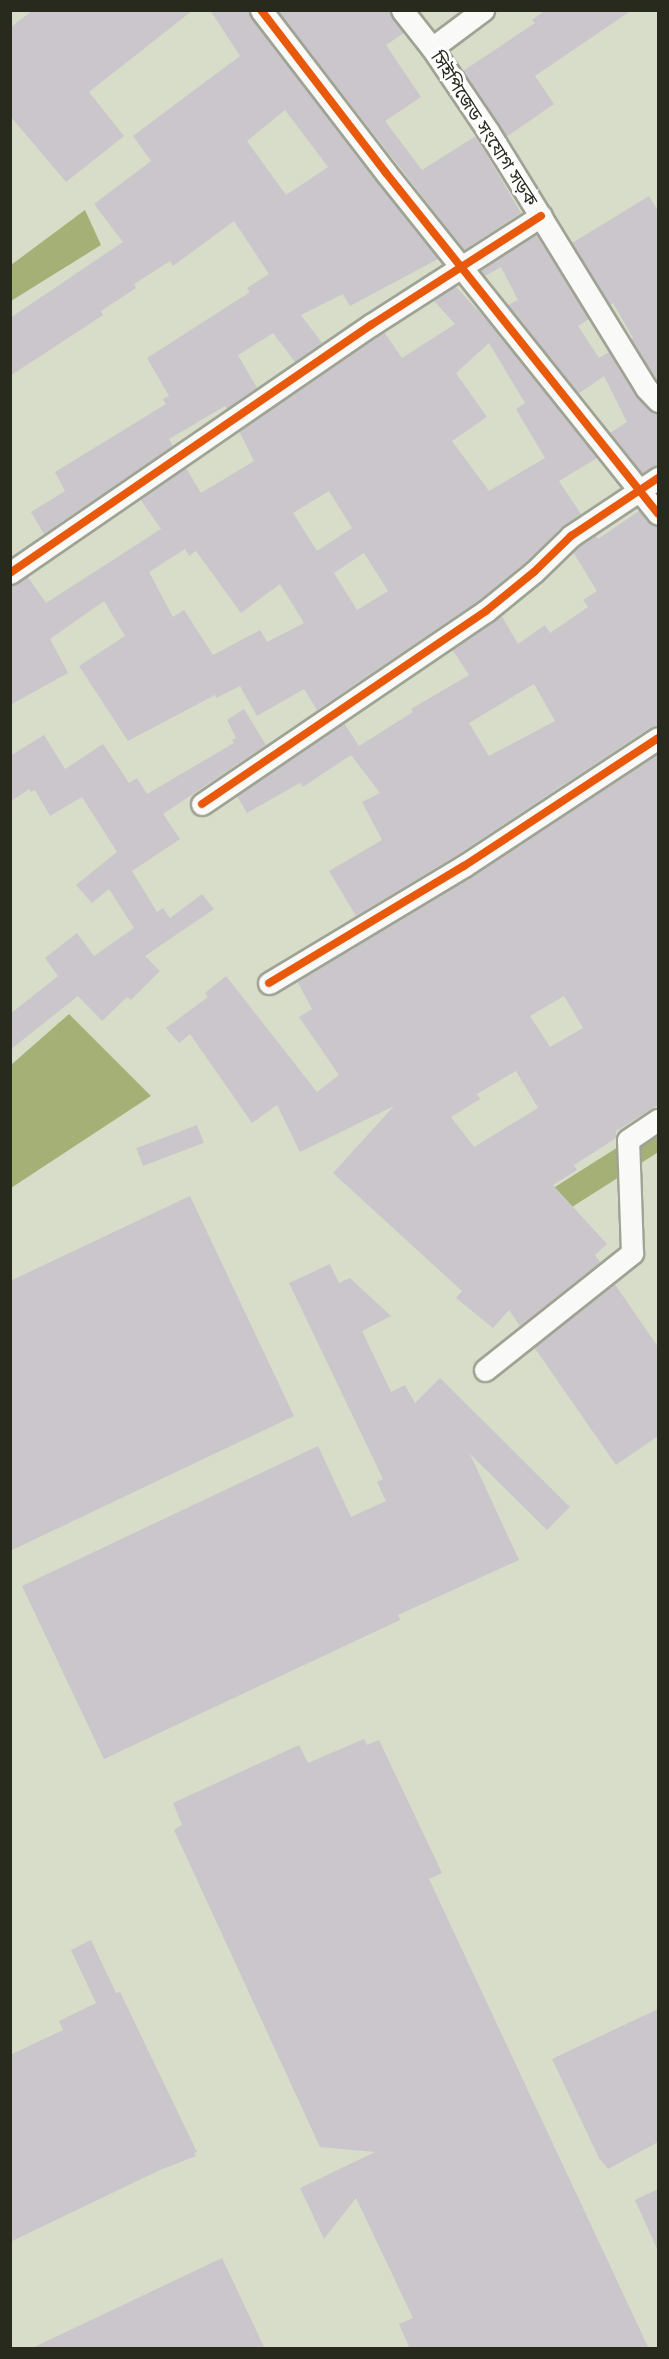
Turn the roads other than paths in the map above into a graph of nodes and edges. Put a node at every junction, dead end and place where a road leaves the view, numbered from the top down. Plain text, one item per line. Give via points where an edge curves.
1 (261, 10) edge
2 (402, 10) edge
3 (483, 10) edge
4 (432, 48) junction
5 (541, 216) junction
6 (460, 266) junction
7 (658, 401) edge
8 (658, 478) edge
9 (639, 489) junction
10 (658, 514) edge
11 (10, 573) edge
12 (658, 738) edge
13 (202, 804) dead end
14 (269, 983) dead end
15 (658, 1120) edge
16 (484, 1370) dead end

1 - 6 street
2 - 4 street, সিইপিজেড সংযোগ সড়ক
3 - 4 street
4 - 5 street, সিইপিজেড সংযোগ সড়ক
5 - 6 street
5 - 7 street, সিইপিজেড সংযোগ সড়ক via 646,388
6 - 9 street
6 - 11 street
8 - 9 street
9 - 10 street
9 - 13 street via 571,536 486,611
12 - 14 street via 464,866
15 - 16 street via 628,1140 632,1253

